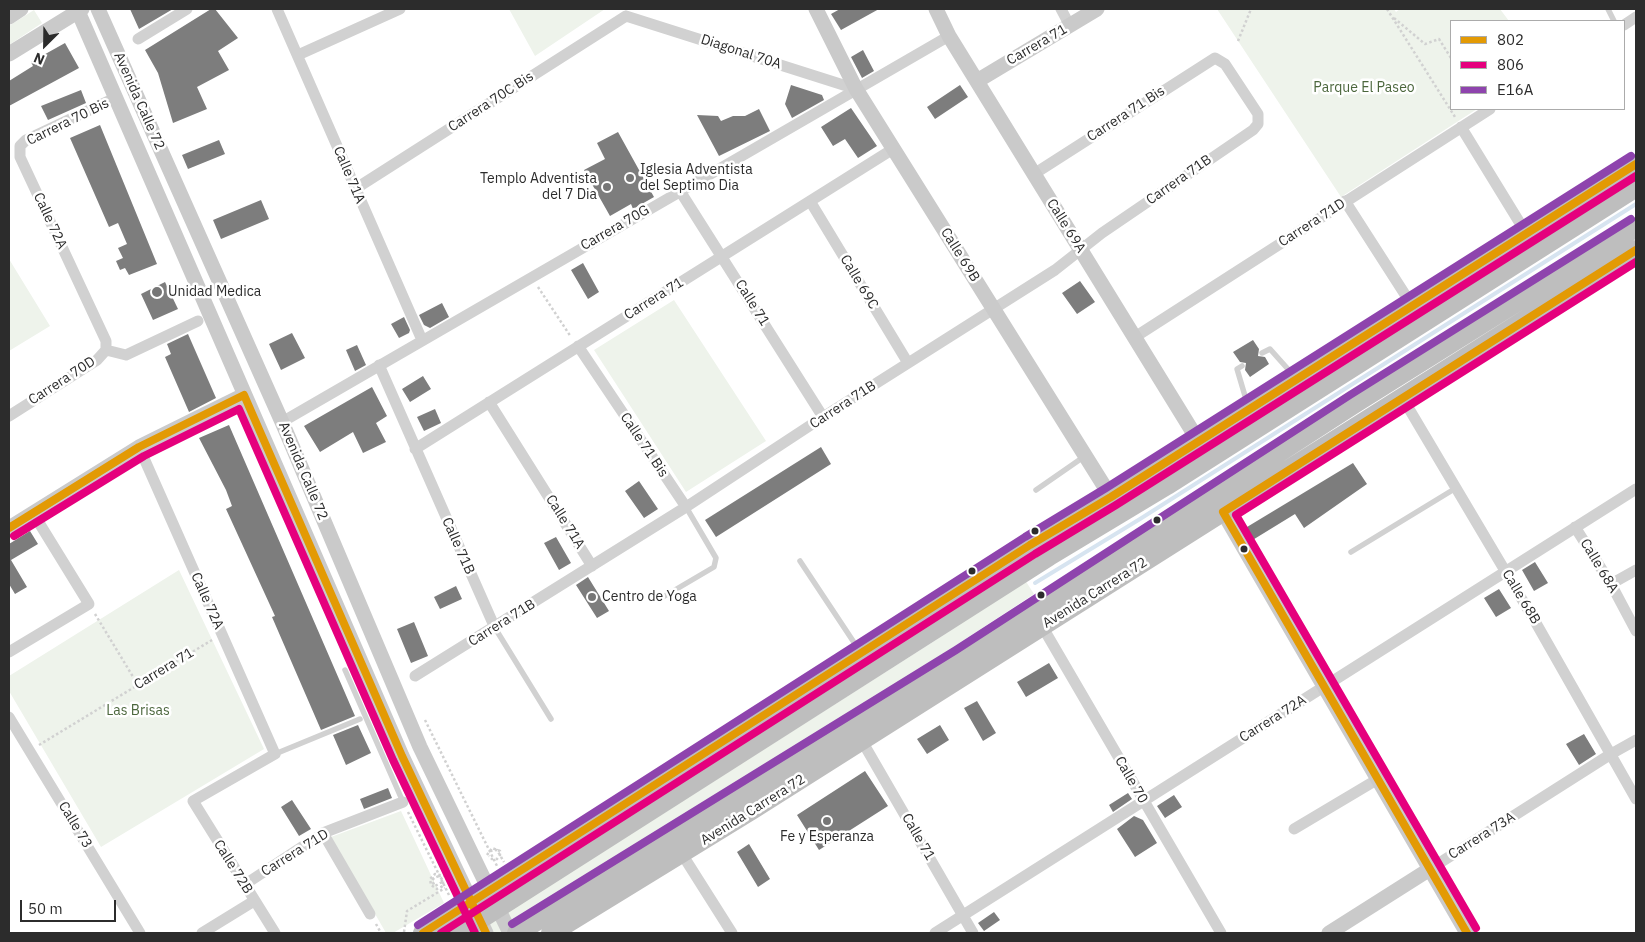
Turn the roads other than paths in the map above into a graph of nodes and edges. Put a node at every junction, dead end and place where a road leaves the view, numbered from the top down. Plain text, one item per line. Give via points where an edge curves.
1 (21, 9) edge
2 (98, 9) edge
3 (187, 9) edge
4 (277, 9) edge
5 (400, 9) edge
6 (816, 9) edge
7 (936, 9) edge
8 (1061, 9) edge
9 (1097, 9) edge
10 (79, 10) edge
11 (625, 12) edge
12 (9, 17) edge
13 (1636, 17) edge
14 (1625, 24) edge
15 (1070, 26) junction
16 (949, 36) junction
17 (138, 40) dead end
18 (9, 54) edge
19 (298, 56) junction
20 (1220, 59) joint
21 (976, 81) junction
22 (856, 89) junction
23 (115, 98) junction
24 (1488, 110) edge
25 (1461, 127) junction
26 (20, 146) joint
27 (893, 149) junction
28 (1636, 164) edge
29 (1034, 174) junction
30 (1636, 186) edge
31 (355, 189) junction
32 (680, 191) junction
33 (810, 201) junction
34 (1345, 201) junction
35 (1636, 227) edge
36 (1526, 234) junction
37 (1081, 250) junction
38 (1636, 250) edge
39 (723, 256) junction
40 (1469, 269) junction
41 (1504, 272) junction
42 (1406, 296) dead end
43 (993, 309) junction
44 (198, 321) dead end
45 (1135, 338) junction
46 (422, 340) junction
47 (578, 346) junction
48 (106, 350) junction
49 (1262, 353) dead end
50 (908, 363) junction
51 (379, 366) junction
52 (1242, 366) dead end
53 (1296, 379) junction
54 (244, 395) junction
55 (1402, 397) junction
56 (489, 402) junction
57 (1249, 409) junction
58 (9, 416) edge
59 (823, 417) junction
60 (282, 422) junction
61 (1199, 442) junction
62 (139, 447) junction
63 (415, 449) junction
64 (1085, 456) junction
65 (1456, 488) junction
66 (1636, 488) edge
67 (1036, 490) dead end
68 (1111, 497) junction
69 (686, 507) junction
70 (1223, 512) junction
71 (33, 513) junction
72 (9, 528) edge
73 (1576, 528) junction
74 (1090, 532) junction
75 (1151, 534) junction
76 (1350, 552) dead end
77 (800, 561) dead end
78 (592, 566) junction
79 (1505, 570) junction
80 (1636, 570) edge
81 (1120, 577) junction
82 (1611, 584) junction
83 (663, 597) dead end
84 (1042, 626) junction
85 (495, 628) junction
86 (1636, 631) edge
87 (9, 652) edge
88 (862, 654) junction
89 (345, 670) dead end
90 (415, 676) dead end
91 (1324, 686) junction
92 (841, 690) junction
93 (783, 703) junction
94 (9, 717) edge
95 (360, 719) dead end
96 (551, 719) dead end
97 (1636, 740) edge
98 (862, 741) junction
99 (816, 748) junction
100 (275, 754) junction
101 (1611, 754) junction
102 (1378, 779) junction
103 (788, 787) junction
104 (644, 792) junction
105 (1636, 799) edge
106 (1143, 801) junction
107 (403, 802) joint
108 (753, 809) junction
109 (714, 811) junction
110 (1294, 829) dead end
111 (323, 833) junction
112 (614, 834) junction
113 (682, 854) junction
114 (1430, 869) junction
115 (244, 884) junction
116 (254, 901) junction
117 (370, 914) dead end
118 (963, 916) junction
119 (413, 932) edge
120 (140, 933) edge
121 (202, 933) edge
122 (274, 933) edge
123 (458, 933) edge
124 (486, 933) edge
125 (510, 933) edge
126 (516, 933) edge
127 (551, 933) edge
128 (732, 933) edge
129 (935, 933) edge
130 (973, 933) edge
131 (1221, 933) edge
132 (1329, 933) edge
133 (1467, 933) edge

1 - 12 main road
2 - 60 main road, Avenida Calle 72
3 - 17 street
4 - 19 street, Calle 71A
5 - 19 street
6 - 22 main road, Calle 69B
7 - 16 main road, Calle 69A
8 - 15 street
9 - 15 main road, Carrera 71
10 - 18 main road
10 - 23 main road, Avenida Calle 72
11 - 22 street, Diagonal 70A
11 - 31 street, Carrera 70C Bis
13 - 14 street
15 - 21 main road, Carrera 71
16 - 21 main road, Calle 69A
16 - 22 street, Carrera 70G
19 - 31 street, Calle 71A
20 - 29 street, Carrera 71 Bis via 1210,60
20 - 37 street, Carrera 71B via 1258,114 1253,130
21 - 29 main road, Calle 69A
22 - 27 main road, Calle 69B
22 - 32 street, Carrera 70G
23 - 26 street, Carrera 70 Bis via 26,140
23 - 54 main road, Avenida Calle 72
24 - 25 street, Carrera 71D
25 - 34 street, Carrera 71D
25 - 36 street
26 - 48 street, Calle 72A via 20,157 106,341
27 - 33 street, Carrera 71
27 - 43 main road, Calle 69B
28 - 36 highway
29 - 37 main road, Calle 69A
30 - 41 highway
31 - 46 street, Calle 71A
32 - 39 street, Calle 71
32 - 46 street, Carrera 70G
33 - 39 street, Carrera 71
33 - 50 street, Calle 69C
34 - 42 street
34 - 45 street, Carrera 71D
35 - 75 highway, Avenida Carrera 72
36 - 40 highway
37 - 43 street, Carrera 71B
37 - 45 main road, Calle 69A
38 - 55 highway, Avenida Carrera 72
39 - 47 street, Carrera 71
39 - 59 street, Calle 71
40 - 41 highway
40 - 53 highway
41 - 74 highway
43 - 50 street, Carrera 71B
43 - 64 main road, Calle 69B
44 - 48 street, Carrera 70D via 126,355
45 - 61 main road, Calle 69A
46 - 51 street, Carrera 70G
47 - 56 street, Carrera 71
47 - 69 street, Calle 71 Bis
48 - 58 street, Carrera 70D via 97,360
49 - 53 lane via 1270,348
50 - 59 street, Carrera 71B
51 - 60 street, Carrera 70G
51 - 63 street, Calle 71B
52 - 57 lane via 1236,369
53 - 57 highway
54 - 62 main road
54 - 124 main road, Avenida Calle 72 via 402,756
55 - 65 street, Calle 68B
55 - 70 highway, Avenida Carrera 72
56 - 63 street, Carrera 71
56 - 78 street, Calle 71A
57 - 61 highway
59 - 69 street, Carrera 71B
60 - 125 main road, Avenida Calle 72 via 420,747
61 - 68 highway
62 - 71 main road
62 - 100 street, Calle 72A
63 - 85 street, Calle 71B
64 - 67 lane
64 - 68 main road, Calle 69B
65 - 76 lane
65 - 79 street, Calle 68B
66 - 73 street, Carrera 72A
68 - 74 highway
68 - 88 highway via 1030,545
69 - 78 street, Carrera 71B
69 - 83 lane, Calle 71 Bis via 716,558 714,567
70 - 81 highway, Avenida Carrera 72
70 - 91 main road
71 - 72 main road
71 - 87 street via 89,604
73 - 79 street, Carrera 72A
73 - 82 street, Calle 68A
74 - 92 highway
75 - 81 highway
75 - 99 highway, Avenida Carrera 72
77 - 88 lane
78 - 85 street, Carrera 71B
79 - 91 street, Carrera 72A
79 - 101 street, Calle 68B
80 - 82 street
81 - 84 highway, Avenida Carrera 72
82 - 86 street, Calle 68A
84 - 98 highway, Avenida Carrera 72
84 - 106 street, Calle 70
85 - 90 street, Carrera 71B
85 - 96 lane, Calle 71B
88 - 93 highway
89 - 107 lane
91 - 102 main road
91 - 106 street, Carrera 72A
92 - 93 highway
92 - 112 highway
93 - 104 highway
94 - 120 street, Calle 73
95 - 100 lane
97 - 101 street, Carrera 73A
98 - 103 highway, Avenida Carrera 72
98 - 118 street, Calle 71
99 - 103 highway
99 - 109 highway, Avenida Carrera 72
100 - 115 street, Calle 72B via 192,801
101 - 105 street, Calle 68B
101 - 114 street, Carrera 73A
102 - 110 street
102 - 114 main road
103 - 108 highway, Avenida Carrera 72
104 - 112 highway
104 - 119 highway via 505,881 455,903
106 - 118 street, Carrera 72A
106 - 131 street, Calle 70
107 - 111 street, Carrera 71D
108 - 109 highway
108 - 113 highway, Avenida Carrera 72
109 - 126 highway, Avenida Carrera 72
111 - 115 street, Carrera 71D
111 - 117 street
112 - 123 highway
113 - 127 highway, Avenida Carrera 72
113 - 128 street
114 - 132 main road, Carrera 73A
114 - 133 main road
115 - 116 street, Calle 72B
116 - 121 street
116 - 122 street, Calle 72B
118 - 129 street, Carrera 72A
118 - 130 street, Calle 71

